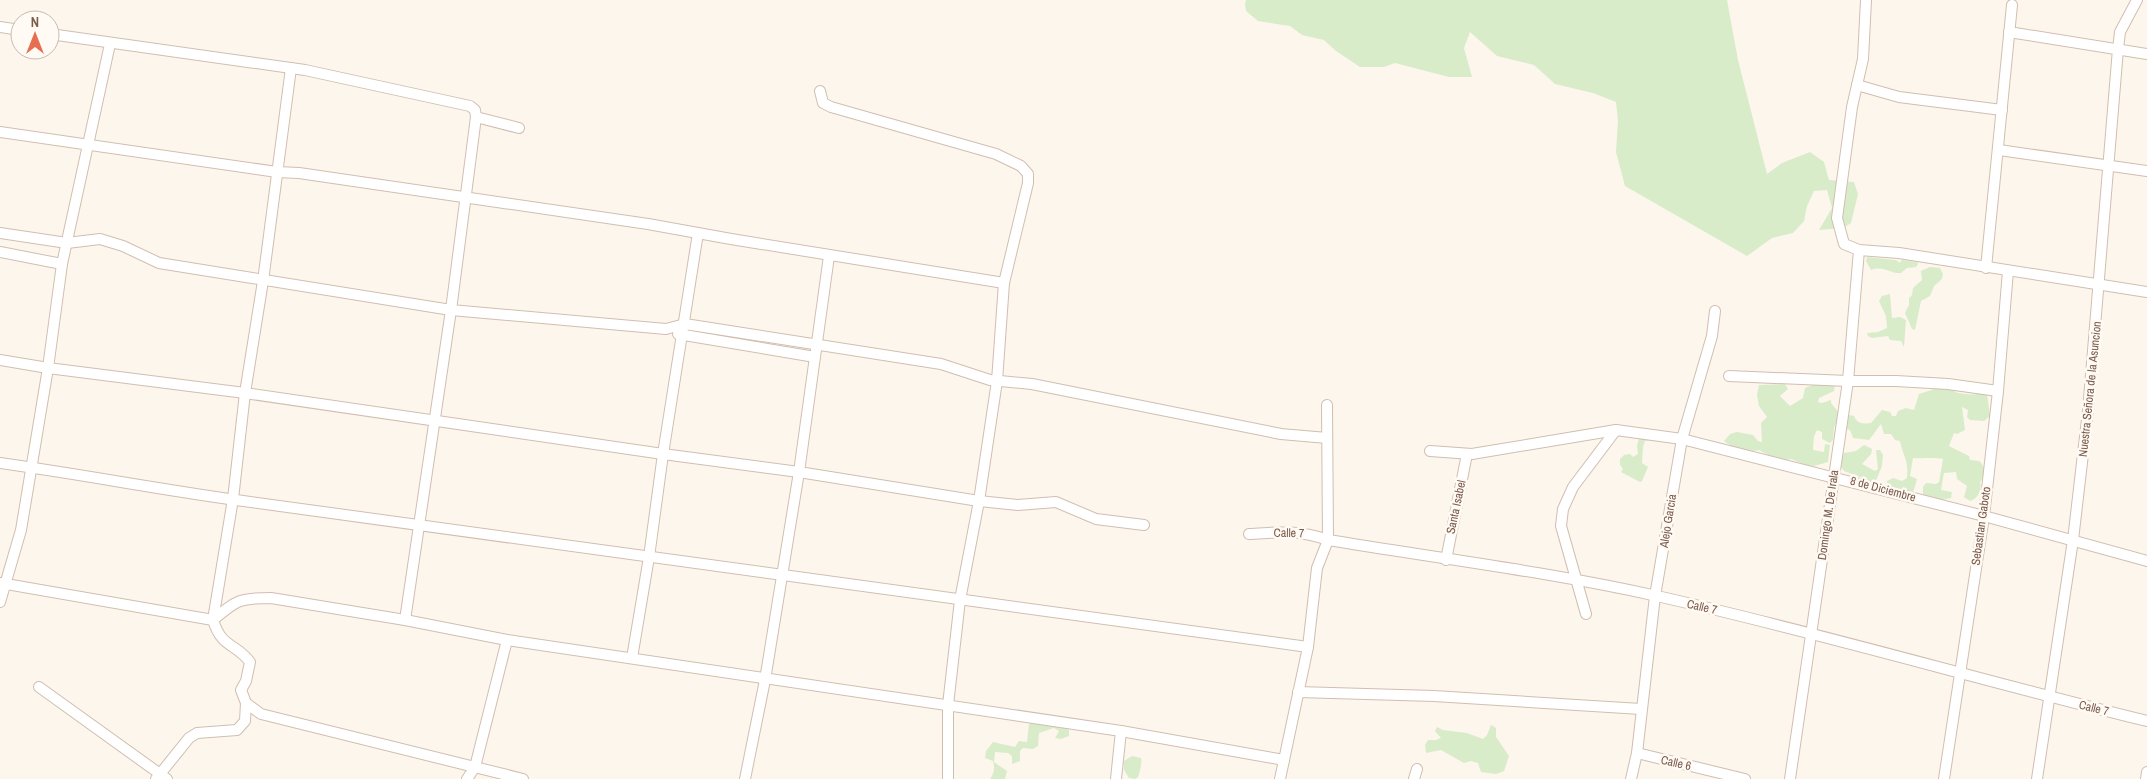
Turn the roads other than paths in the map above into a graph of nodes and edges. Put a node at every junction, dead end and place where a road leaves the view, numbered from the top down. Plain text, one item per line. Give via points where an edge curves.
1 (1866, 0) edge
2 (2137, 0) edge
3 (2012, 5) dead end
4 (2009, 32) junction
5 (60, 36) edge
6 (110, 44) junction
7 (2118, 49) junction
8 (2147, 54) edge
9 (291, 68) junction
10 (1857, 85) junction
11 (820, 91) dead end
12 (2002, 110) junction
13 (476, 116) junction
14 (519, 128) dead end
15 (0, 132) edge
16 (88, 145) junction
17 (1999, 150) junction
18 (2109, 166) junction
19 (2147, 171) edge
20 (278, 172) junction
21 (467, 196) junction
22 (0, 233) edge
23 (698, 233) junction
24 (67, 243) junction
25 (1859, 250) junction
26 (0, 252) edge
27 (829, 256) junction
28 (62, 264) junction
29 (1986, 268) junction
30 (2008, 271) junction
31 (263, 281) junction
32 (1004, 283) junction
33 (2100, 285) junction
34 (2147, 292) edge
35 (451, 310) junction
36 (1714, 311) dead end
37 (684, 324) junction
38 (666, 329) junction
39 (683, 336) junction
40 (816, 345) junction
41 (815, 357) junction
42 (0, 360) edge
43 (48, 368) junction
44 (1729, 376) dead end
45 (997, 381) junction
46 (1848, 382) junction
47 (1998, 391) junction
48 (245, 393) junction
49 (1327, 405) dead end
50 (436, 421) junction
51 (1616, 430) junction
52 (1327, 438) junction
53 (1682, 439) junction
54 (1430, 451) dead end
55 (663, 454) junction
56 (1467, 454) junction
57 (0, 463) edge
58 (32, 467) junction
59 (800, 472) junction
60 (1834, 477) junction
61 (233, 499) junction
62 (979, 501) junction
63 (1984, 516) junction
64 (420, 523) junction
65 (1144, 526) dead end
66 (1249, 534) dead end
67 (1328, 540) junction
68 (2073, 540) junction
69 (649, 558) junction
70 (1446, 560) junction
71 (2147, 560) edge
72 (782, 574) junction
73 (1578, 580) junction
74 (3, 584) edge
75 (1656, 596) junction
76 (960, 600) junction
77 (0, 602) edge
78 (1586, 614) dead end
79 (213, 620) junction
80 (406, 620) junction
81 (1811, 633) junction
82 (507, 640) junction
83 (1308, 647) junction
84 (632, 658) junction
85 (1960, 673) junction
86 (765, 680) junction
87 (39, 687) dead end
88 (1298, 692) junction
89 (2049, 697) junction
90 (246, 703) junction
91 (948, 705) junction
92 (1641, 709) junction
93 (2147, 721) edge
94 (1121, 731) junction
95 (1637, 753) junction
96 (1284, 760) junction
97 (474, 767) junction
98 (2147, 772) edge
99 (161, 777) edge
100 (467, 779) edge
101 (523, 779) edge
102 (745, 779) edge
103 (948, 779) edge
104 (1116, 779) edge
105 (1280, 779) edge
106 (1632, 779) edge
107 (1745, 779) edge
108 (1790, 779) edge
109 (1944, 779) edge
110 (2037, 779) edge
111 (2146, 779) edge

1 - 10 street via 1863,59
2 - 7 street, Nuestra Señora de la Asuncion via 2120,32
3 - 4 street
4 - 7 street
4 - 12 street
5 - 6 street
6 - 9 street
6 - 16 street
7 - 8 street
7 - 18 street, Nuestra Señora de la Asuncion
9 - 13 street via 470,106
9 - 20 street
10 - 12 street via 1898,97
10 - 25 street via 1837,218 1844,244
11 - 32 street via 823,103 831,107 996,154 1021,166 1028,174 1028,183
12 - 17 street
13 - 14 street
13 - 21 street
15 - 16 street
16 - 20 street
16 - 24 street
17 - 18 street
17 - 29 street
18 - 19 street
18 - 33 street, Nuestra Señora de la Asuncion
20 - 21 street
20 - 31 street
21 - 23 street
21 - 35 street
22 - 24 street
23 - 27 street
23 - 37 street
24 - 28 street
24 - 31 street via 100,240 123,246 159,263
25 - 29 street via 1899,253
25 - 46 street, Domingo M. De Irala
26 - 28 street
27 - 32 street
27 - 40 street
28 - 43 street
29 - 30 street
30 - 33 street
30 - 47 street, Sebastian Gaboto
31 - 35 street
31 - 48 street
32 - 45 street
33 - 34 street
33 - 68 street, Nuestra Señora de la Asuncion
35 - 38 street
35 - 50 street
36 - 53 street, Alejo Garcia via 1712,336
37 - 38 street
37 - 39 street
37 - 40 street
38 - 39 street
39 - 41 street
39 - 55 street
40 - 41 street
40 - 45 street via 940,364
41 - 59 street
42 - 43 street
43 - 48 street
43 - 58 street
44 - 46 street
45 - 52 street via 1051,388 1281,434
45 - 62 street
46 - 47 street via 1904,381
46 - 60 street, Domingo M. De Irala
47 - 63 street, Sebastian Gaboto
48 - 50 street
48 - 61 street
49 - 52 street
50 - 55 street
50 - 64 street
51 - 53 street, 8 de Diciembre
51 - 56 street, 8 de Diciembre
51 - 73 street via 1574,487 1563,509 1561,526
52 - 67 street
53 - 60 street, 8 de Diciembre
53 - 75 street, Alejo Garcia
54 - 56 street, 8 de Diciembre
55 - 59 street
55 - 69 street
56 - 70 street, Santa Isabel
57 - 58 street
58 - 61 street
58 - 74 street via 21,530
59 - 62 street
59 - 72 street
60 - 63 street, 8 de Diciembre
60 - 81 street, Domingo M. De Irala
61 - 64 street
61 - 79 street
62 - 65 street via 1018,505 1056,502 1096,519
62 - 76 street
63 - 68 street, 8 de Diciembre
63 - 85 street, Sebastian Gaboto
64 - 69 street
64 - 80 street
66 - 67 street, Calle 7 via 1299,532
67 - 70 street, Calle 7
67 - 83 street via 1317,568
68 - 71 street, 8 de Diciembre
68 - 89 street, Nuestra Señora de la Asuncion
69 - 72 street
69 - 84 street
70 - 73 street, Calle 7
72 - 76 street
72 - 86 street
73 - 75 street, Calle 7
73 - 78 street
74 - 77 street
74 - 79 street
75 - 81 street, Calle 7
75 - 92 street, Alejo Garcia
76 - 83 street
76 - 91 street
79 - 80 street via 237,601 248,598 271,598
79 - 90 street via 222,640 250,662 241,690
80 - 82 street
81 - 85 street, Calle 7
81 - 108 street, Domingo M. De Irala
82 - 84 street
82 - 97 street
83 - 88 street
84 - 86 street
85 - 89 street, Calle 7
85 - 109 street, Sebastian Gaboto
86 - 91 street
86 - 102 street
87 - 99 street
88 - 92 street via 1434,696
88 - 96 street
89 - 93 street, Calle 7
89 - 110 street, Nuestra Señora de la Asuncion
90 - 97 street via 261,714
90 - 99 street via 245,721 237,730 197,733 189,738
91 - 94 street
91 - 103 street
92 - 95 street, Alejo Garcia
94 - 96 street
94 - 104 street
95 - 106 street, Alejo Garcia
95 - 107 street, Calle 6
96 - 105 street
97 - 100 street
97 - 101 street
98 - 111 street

